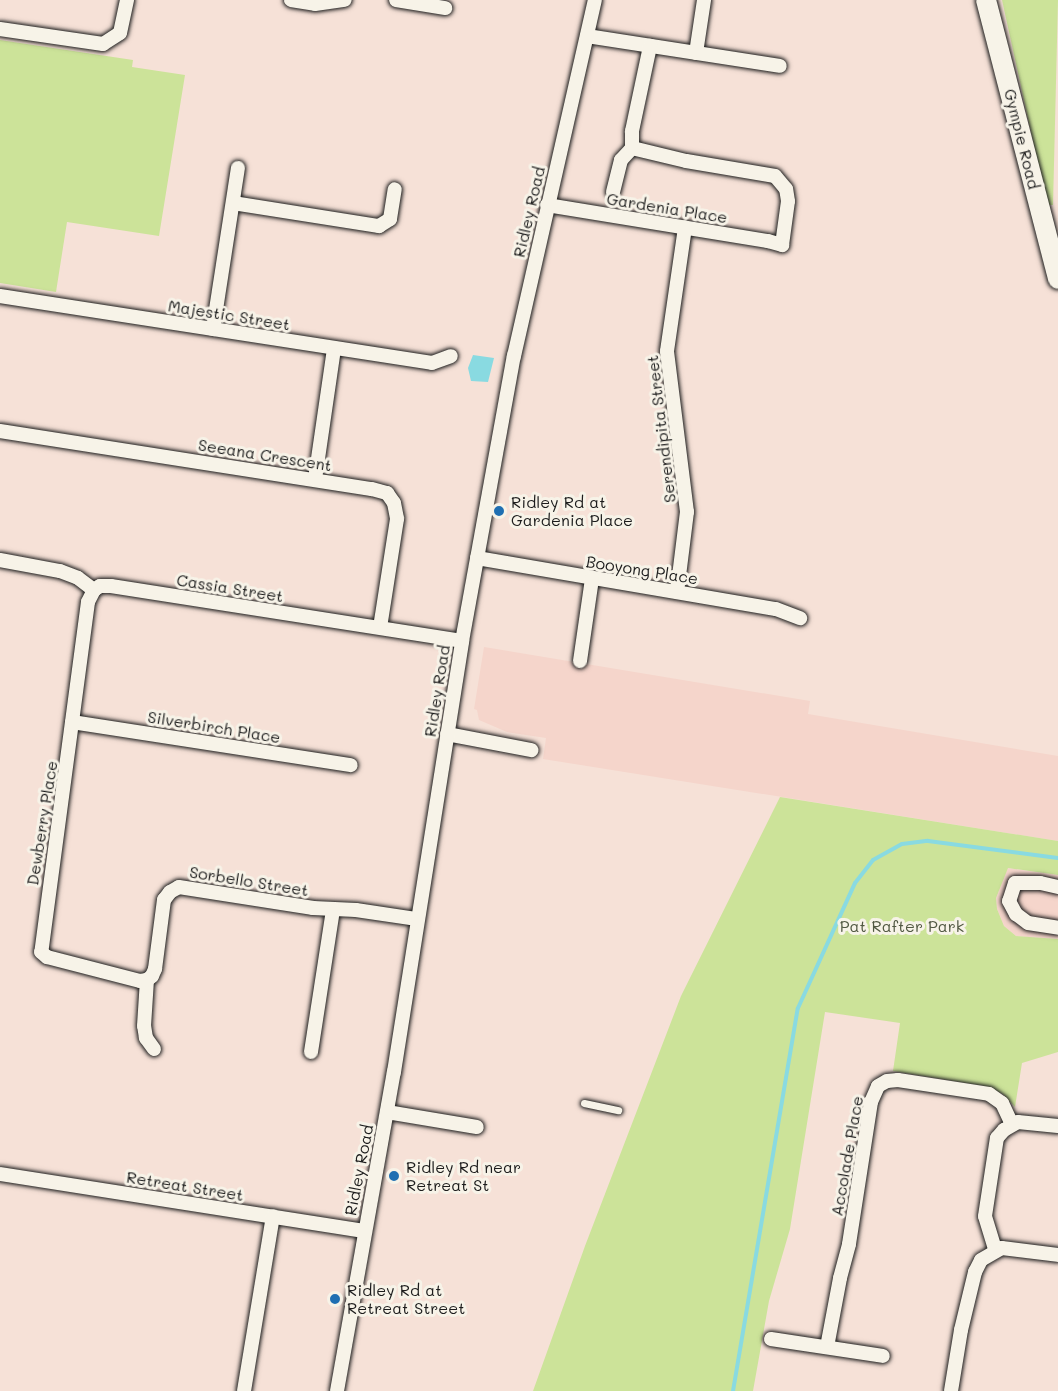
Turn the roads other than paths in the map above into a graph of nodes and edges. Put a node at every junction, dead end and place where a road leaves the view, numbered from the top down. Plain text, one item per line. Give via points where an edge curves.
1 (127, 0) edge
2 (291, 0) edge
3 (345, 0) edge
4 (396, 0) edge
5 (595, 0) edge
6 (704, 0) edge
7 (986, 0) edge
8 (445, 8) dead end
9 (0, 29) edge
10 (587, 36) junction
11 (650, 46) junction
12 (696, 53) junction
13 (780, 66) dead end
14 (632, 148) junction
15 (238, 168) dead end
16 (395, 189) dead end
17 (613, 192) dead end
18 (233, 203) junction
19 (547, 206) junction
20 (685, 227) junction
21 (1058, 279) edge
22 (0, 296) edge
23 (213, 329) junction
24 (334, 348) junction
25 (451, 356) dead end
26 (0, 431) edge
27 (315, 479) junction
28 (477, 558) junction
29 (0, 560) edge
30 (592, 579) junction
31 (93, 590) junction
32 (677, 592) junction
33 (800, 618) dead end
34 (380, 627) junction
35 (462, 641) junction
36 (580, 661) dead end
37 (72, 722) junction
38 (447, 734) junction
39 (531, 750) dead end
40 (351, 765) dead end
41 (1058, 887) edge
42 (333, 910) junction
43 (417, 919) junction
44 (1058, 928) edge
45 (147, 980) junction
46 (154, 1049) dead end
47 (311, 1052) dead end
48 (584, 1103) dead end
49 (618, 1110) dead end
50 (387, 1112) junction
51 (1012, 1124) junction
52 (1058, 1126) edge
53 (477, 1127) dead end
54 (0, 1174) edge
55 (273, 1216) junction
56 (364, 1231) junction
57 (996, 1249) junction
58 (1058, 1256) edge
59 (771, 1339) dead end
60 (827, 1347) junction
61 (884, 1356) dead end
62 (244, 1391) edge
63 (337, 1391) edge
64 (951, 1391) edge

1 - 9 street via 120,33 103,44
2 - 3 street via 315,4
4 - 8 street
5 - 10 street, Ridley Road
6 - 12 street
7 - 21 main road, Gympie Road
10 - 11 street
10 - 19 street, Ridley Road
11 - 12 street
11 - 14 street
12 - 13 street
14 - 17 street via 621,160
14 - 20 street, Gardenia Place via 775,176 786,189 782,245
15 - 18 street
16 - 18 street via 390,219 379,226
18 - 23 street
19 - 20 street, Gardenia Place
19 - 28 street, Ridley Road via 514,356
20 - 32 street, Serendipita Street via 667,351 687,512
22 - 23 street, Majestic Street
23 - 24 street, Majestic Street
24 - 25 street, Majestic Street via 432,363
24 - 27 street
26 - 27 street, Seeana Crescent
27 - 34 street, Seeana Crescent via 387,493 394,503 397,519
28 - 30 street, Booyong Place
28 - 35 street, Ridley Road
29 - 31 street via 60,571
30 - 32 street, Booyong Place
30 - 36 street
31 - 34 street, Cassia Street via 111,586
31 - 37 street, Dewberry Place via 88,602
32 - 33 street, Booyong Place via 776,609
34 - 35 street, Cassia Street
35 - 38 street, Ridley Road
37 - 40 street, Silverbirch Place
37 - 45 street, Dewberry Place via 41,952 47,957
38 - 39 street
38 - 43 street, Ridley Road
41 - 44 street via 1015,883 1008,901 1028,923
42 - 43 street, Sorbello Street
42 - 45 street, Sorbello Street via 179,887 164,900 155,969
42 - 47 street
43 - 50 street, Ridley Road
45 - 46 street, Sorbello Street via 144,1026
48 - 49 lane
50 - 53 street
50 - 56 street, Ridley Road
51 - 52 street
51 - 57 street via 999,1134 995,1143 986,1207 986,1225
51 - 60 street, Accolade Place via 1002,1103 989,1094 898,1080 887,1080 878,1086 871,1102 849,1244
54 - 55 street, Retreat Street
55 - 56 street, Retreat Street
55 - 62 street
56 - 63 street, Ridley Road
57 - 58 street
57 - 64 street via 976,1266
59 - 60 street
60 - 61 street

